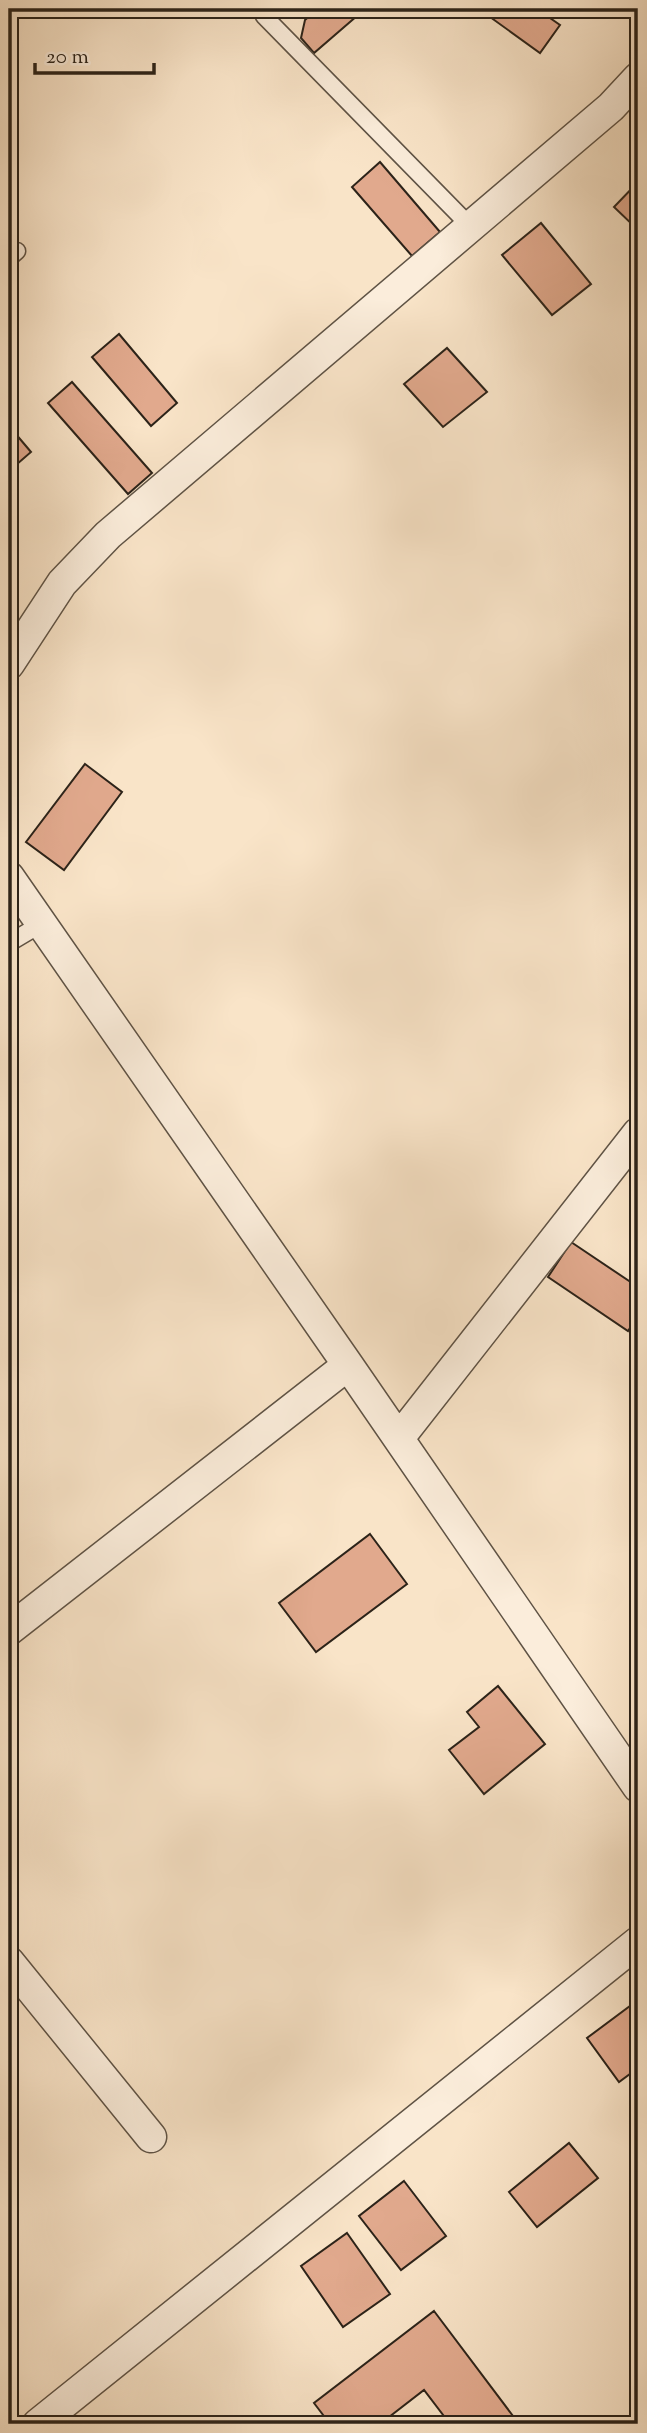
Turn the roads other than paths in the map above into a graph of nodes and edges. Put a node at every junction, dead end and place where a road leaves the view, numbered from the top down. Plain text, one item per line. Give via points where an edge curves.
1 (264, 16) dead end
2 (638, 78) edge
3 (470, 226) junction
4 (9, 664) edge
5 (9, 877) edge
6 (41, 923) junction
7 (9, 943) edge
8 (638, 1133) edge
9 (348, 1365) junction
10 (399, 1438) junction
11 (9, 1630) edge
12 (638, 1787) edge
13 (638, 1942) edge
14 (9, 1962) edge
15 (151, 2137) dead end
16 (38, 2424) edge

1 - 3 lane
2 - 3 street via 611,107
3 - 4 street via 108,535 62,583
5 - 6 street
6 - 7 lane
6 - 9 street
8 - 10 street
9 - 10 street
9 - 11 street
10 - 12 street
13 - 16 street
14 - 15 street

